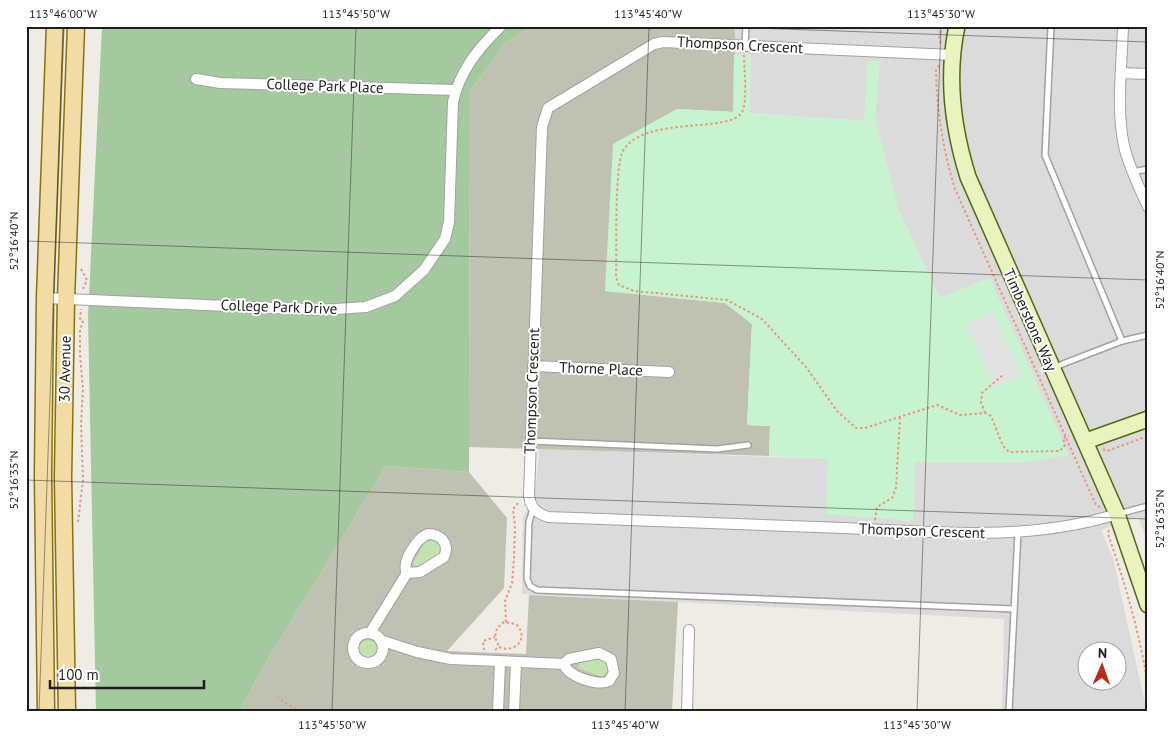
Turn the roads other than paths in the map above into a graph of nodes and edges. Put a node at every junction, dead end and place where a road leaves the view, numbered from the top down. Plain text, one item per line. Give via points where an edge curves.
1 (55, 26) edge
2 (76, 26) edge
3 (501, 26) edge
4 (746, 26) edge
5 (957, 26) edge
6 (1051, 26) edge
7 (1124, 26) edge
8 (745, 50) junction
9 (953, 55) junction
10 (1122, 73) junction
11 (1148, 74) edge
12 (196, 79) dead end
13 (455, 90) junction
14 (1148, 169) edge
15 (1132, 172) junction
16 (1148, 207) edge
17 (45, 298) junction
18 (74, 299) junction
19 (1148, 335) edge
20 (1122, 341) junction
21 (533, 366) junction
22 (1052, 368) junction
23 (669, 372) dead end
24 (1148, 419) edge
25 (1086, 441) junction
26 (531, 442) junction
27 (748, 445) dead end
28 (1148, 506) edge
29 (533, 508) junction
30 (1117, 514) junction
31 (1018, 532) junction
32 (408, 573) dead end
33 (1143, 575) edge
34 (1148, 605) edge
35 (1014, 609) junction
36 (689, 630) dead end
37 (370, 633) junction
38 (380, 640) junction
39 (500, 662) junction
40 (516, 663) junction
41 (564, 664) junction
42 (46, 712) edge
43 (67, 712) edge
44 (498, 712) edge
45 (514, 712) edge
46 (687, 712) edge
47 (1009, 712) edge

1 - 17 main road, 30 Avenue
2 - 18 main road, 30 Avenue
3 - 13 street, College Park Drive via 473,56
4 - 8 lane
5 - 9 street, Timberstone Way
6 - 20 lane via 1045,155
7 - 10 street
8 - 9 street, Thompson Crescent
8 - 21 street, Thompson Crescent via 664,42 654,44 556,101 545,112
9 - 22 street, Timberstone Way via 953,107 968,178
10 - 11 street
10 - 15 street via 1122,134
12 - 13 street, College Park Place via 220,83
13 - 18 street, College Park Drive via 449,222 445,239 424,270 395,296 366,306 321,310
14 - 15 lane
15 - 16 street
17 - 18 street, College Park Drive
17 - 42 main road, 30 Avenue
18 - 43 main road, 30 Avenue via 63,477
19 - 20 lane
20 - 22 lane
21 - 23 street, Thorne Place
21 - 26 street, Thompson Crescent
22 - 25 street, Timberstone Way
24 - 25 street
25 - 30 street, Timberstone Way
26 - 27 lane via 717,449
26 - 29 street, Thompson Crescent via 529,495
28 - 30 lane
29 - 31 street, Thompson Crescent via 548,517 960,533
29 - 35 lane via 529,522 527,578 530,586 537,590
30 - 31 street, Thompson Crescent via 1073,526
30 - 33 street, Timberstone Way
31 - 35 lane
32 - 37 street
33 - 34 street, Timberstone Way
35 - 47 lane
36 - 46 street
37 - 38 street
37 - 38 street via 360,635 354,642 353,652 359,660 369,663 378,659 382,650
38 - 39 street via 435,657
39 - 40 street
39 - 44 street
40 - 41 street
40 - 45 street
41 - 41 street via 569,672 597,683 609,681 614,673 611,659 602,654 569,659

